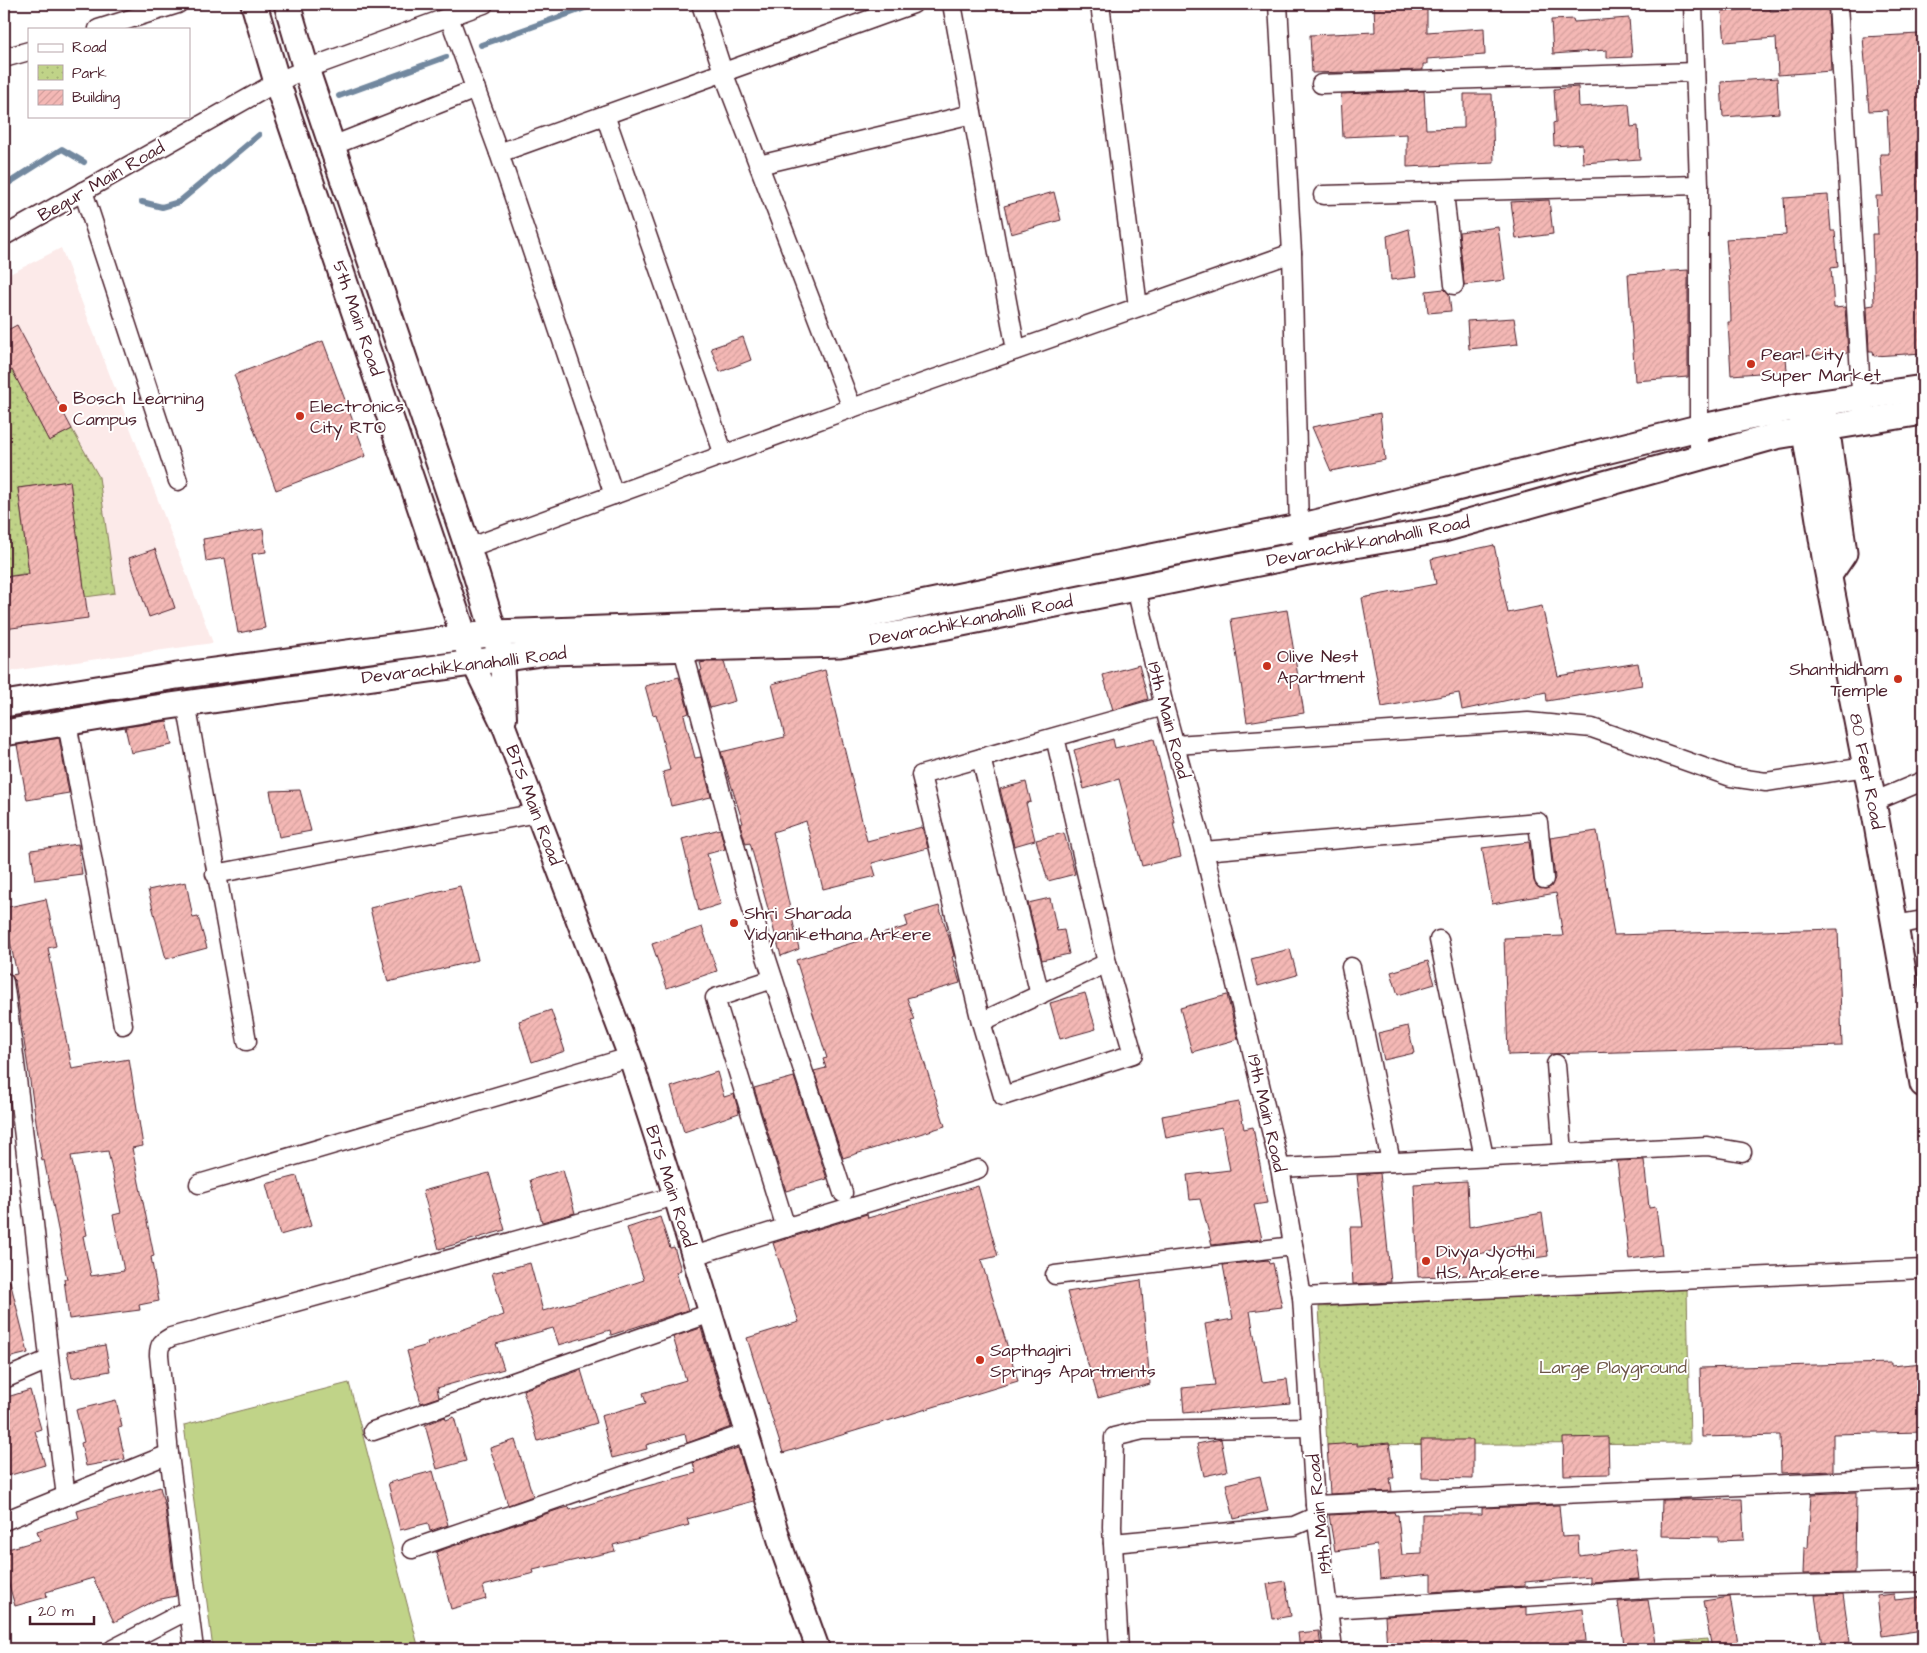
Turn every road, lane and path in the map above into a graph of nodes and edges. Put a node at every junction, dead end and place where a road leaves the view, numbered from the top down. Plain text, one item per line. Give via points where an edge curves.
1 (178, 4) edge
2 (254, 4) edge
3 (287, 4) edge
4 (484, 4) edge
5 (701, 4) edge
6 (913, 4) edge
7 (952, 4) edge
8 (1100, 4) edge
9 (1278, 4) edge
10 (1693, 4) edge
11 (1838, 4) edge
12 (449, 16) junction
13 (101, 28) edge
14 (28, 50) edge
15 (4, 58) edge
16 (306, 69) junction
17 (723, 72) junction
18 (1695, 72) junction
19 (277, 82) junction
20 (1321, 84) dead end
21 (476, 89) junction
22 (972, 114) junction
23 (605, 115) junction
24 (332, 146) junction
25 (499, 153) junction
26 (759, 165) junction
27 (1699, 184) junction
28 (83, 191) junction
29 (1444, 192) junction
30 (1324, 195) dead end
31 (4, 236) edge
32 (1292, 252) junction
33 (1454, 285) dead end
34 (1138, 306) junction
35 (1016, 350) junction
36 (1923, 388) edge
37 (1860, 396) junction
38 (852, 408) junction
39 (1923, 412) edge
40 (1813, 416) junction
41 (1863, 421) junction
42 (1698, 428) junction
43 (724, 455) junction
44 (1699, 458) junction
45 (178, 481) dead end
46 (614, 495) junction
47 (1299, 527) junction
48 (468, 548) junction
49 (1303, 554) junction
50 (1136, 588) junction
51 (495, 633) junction
52 (469, 649) junction
53 (683, 649) junction
54 (502, 657) junction
55 (186, 703) junction
56 (4, 704) edge
57 (1164, 706) junction
58 (67, 723) junction
59 (505, 729) junction
60 (4, 734) edge
61 (1055, 737) junction
62 (1175, 746) junction
63 (981, 758) junction
64 (1866, 767) junction
65 (1923, 781) edge
66 (1874, 802) junction
67 (537, 813) junction
68 (1204, 851) junction
69 (215, 874) junction
70 (1544, 879) dead end
71 (1923, 920) edge
72 (1894, 925) junction
73 (1439, 940) dead end
74 (1107, 963) junction
75 (1351, 967) dead end
76 (773, 979) junction
77 (4, 982) edge
78 (1040, 994) junction
79 (980, 1022) junction
80 (123, 1025) dead end
81 (247, 1041) dead end
82 (1920, 1042) edge
83 (630, 1057) junction
84 (1556, 1064) dead end
85 (10, 1072) edge
86 (1923, 1084) edge
87 (1742, 1152) dead end
88 (1562, 1153) junction
89 (1484, 1157) junction
90 (1391, 1162) junction
91 (1280, 1168) junction
92 (978, 1169) dead end
93 (199, 1184) dead end
94 (843, 1193) dead end
95 (675, 1196) junction
96 (786, 1228) junction
97 (1293, 1246) junction
98 (693, 1256) junction
99 (1923, 1269) edge
100 (1054, 1275) dead end
101 (1302, 1298) junction
102 (710, 1313) junction
103 (48, 1360) junction
104 (4, 1379) edge
105 (1310, 1427) junction
106 (373, 1430) dead end
107 (747, 1432) junction
108 (169, 1454) junction
109 (1923, 1478) edge
110 (66, 1496) junction
111 (1316, 1511) junction
112 (4, 1521) edge
113 (1113, 1543) junction
114 (412, 1549) dead end
115 (1923, 1582) edge
116 (1330, 1609) junction
117 (188, 1610) junction
118 (113, 1649) edge
119 (194, 1649) edge
120 (818, 1649) edge
121 (1119, 1649) edge
122 (1333, 1649) edge

1 - 13 street
2 - 19 main road, 5th Main Road
3 - 16 main road, 5th Main Road
4 - 12 street, Begur Main Road
5 - 17 street
6 - 17 street
7 - 22 street
8 - 34 street
9 - 32 street
10 - 18 street
11 - 37 street
12 - 16 street, Begur Main Road
12 - 21 street
14 - 15 street
16 - 19 street, Begur Main Road
16 - 24 main road, 5th Main Road
17 - 23 street
17 - 26 street
18 - 20 street
18 - 27 street
19 - 28 street, Begur Main Road
19 - 52 main road, 5th Main Road
21 - 24 street
21 - 25 street
22 - 26 street
22 - 35 street
23 - 25 street
23 - 43 street
24 - 48 main road, 5th Main Road
25 - 46 street
26 - 38 street
27 - 29 street
27 - 42 street
28 - 31 street, Begur Main Road
28 - 45 street
29 - 30 street
29 - 33 street
32 - 34 street
32 - 47 street
34 - 35 street
35 - 38 street
36 - 37 main road, Devarachikkanahalli Road
37 - 40 main road, Devarachikkanahalli Road
37 - 41 street
38 - 43 street
39 - 41 main road, Devarachikkanahalli Road
40 - 41 main road, Devarachikkanahalli Road
40 - 42 main road, Devarachikkanahalli Road
40 - 44 main road, Devarachikkanahalli Road
40 - 64 main road, 80 Feet Road via 1844,553 1829,575
42 - 44 street
42 - 47 main road, Devarachikkanahalli Road
43 - 46 street
44 - 49 main road, Devarachikkanahalli Road via 1440,530
46 - 48 street
47 - 49 street
47 - 51 main road, Devarachikkanahalli Road via 842,620
48 - 51 main road, 5th Main Road
49 - 50 main road, Devarachikkanahalli Road
50 - 53 main road, Devarachikkanahalli Road via 840,644
50 - 57 street, 19th Main Road
51 - 52 main road, Devarachikkanahalli Road
51 - 54 main road, 5th Main Road
52 - 54 main road, Devarachikkanahalli Road
52 - 55 main road, Devarachikkanahalli Road
52 - 56 main road, Devarachikkanahalli Road via 177,676
52 - 59 street, BTS Main Road
53 - 54 main road, Devarachikkanahalli Road via 548,652
53 - 76 street
54 - 59 street, BTS Main Road
55 - 58 main road, Devarachikkanahalli Road
55 - 69 street
57 - 61 street
57 - 62 street, 19th Main Road
58 - 60 main road, Devarachikkanahalli Road
58 - 80 street
59 - 67 street, BTS Main Road
61 - 63 street
61 - 74 street
62 - 64 street via 1528,722 1592,728 1730,777 1766,782
62 - 68 street, 19th Main Road
63 - 78 street
63 - 79 street via 921,775
64 - 66 main road, 80 Feet Road
65 - 66 street
66 - 72 main road, 80 Feet Road
67 - 69 street
67 - 83 street, BTS Main Road
68 - 70 street via 1538,822
68 - 91 street, 19th Main Road
69 - 81 street
71 - 72 street
72 - 82 main road, 80 Feet Road
73 - 89 street
74 - 78 street
74 - 79 street via 1133,1054 1003,1096
75 - 90 street
76 - 94 street
76 - 96 street via 715,998
77 - 85 street
78 - 79 street
82 - 86 main road, 80 Feet Road
83 - 93 street
83 - 95 street, BTS Main Road
84 - 88 street
85 - 103 street
87 - 88 street via 1708,1146
88 - 89 street
89 - 90 street
90 - 91 street
91 - 97 street, 19th Main Road
92 - 96 street
95 - 98 street, BTS Main Road
95 - 108 street via 172,1337 160,1346
96 - 98 street
97 - 100 street
97 - 101 street, 19th Main Road
98 - 102 street, BTS Main Road
99 - 101 street
101 - 105 street, 19th Main Road
102 - 106 street
102 - 107 street, BTS Main Road
103 - 104 street
103 - 110 street
105 - 111 street, 19th Main Road
105 - 113 street via 1143,1430 1114,1437
107 - 114 street
107 - 120 street, BTS Main Road via 783,1552
108 - 110 street
108 - 117 street
109 - 111 street
110 - 112 street
111 - 113 street via 1294,1526
111 - 116 street, 19th Main Road
113 - 121 street
115 - 116 street via 1665,1588
116 - 122 street, 19th Main Road
117 - 118 street
117 - 119 street

